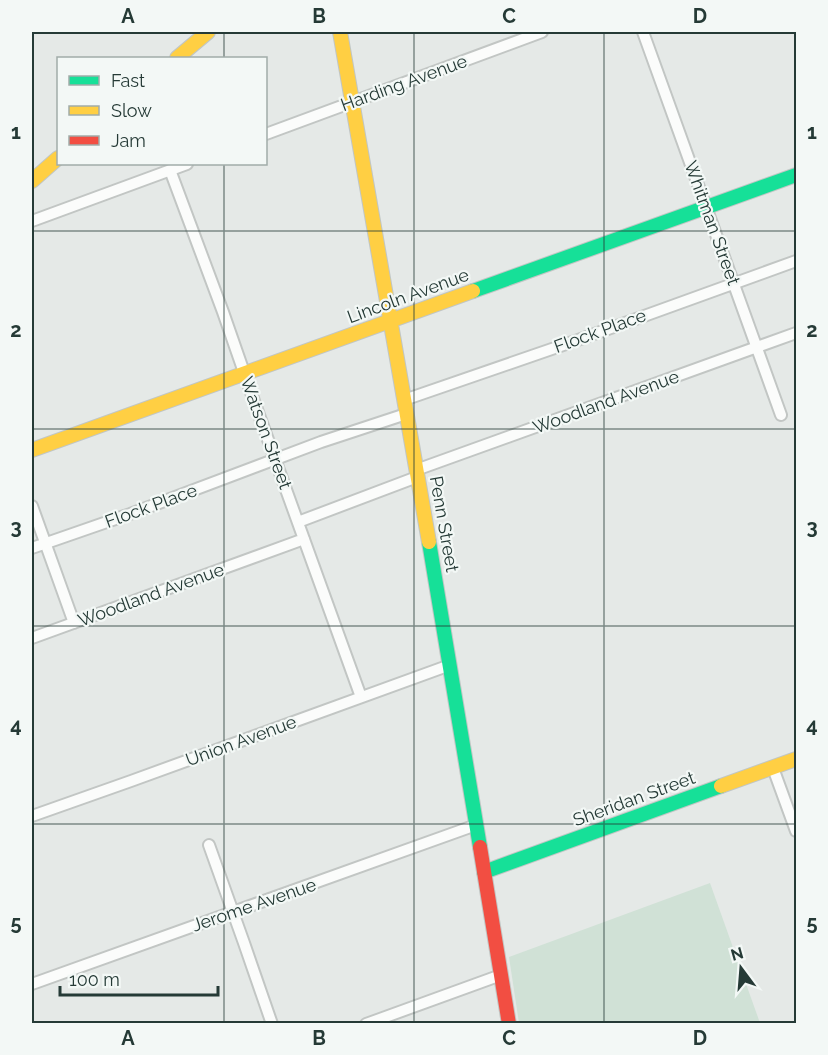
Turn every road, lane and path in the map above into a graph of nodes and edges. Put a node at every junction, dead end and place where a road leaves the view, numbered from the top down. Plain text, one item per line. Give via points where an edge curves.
1 (208, 32) edge
2 (340, 32) edge
3 (542, 32) edge
4 (643, 32) edge
5 (178, 57) edge
6 (352, 102) junction
7 (267, 134) edge
8 (57, 159) edge
9 (184, 165) edge
10 (171, 170) junction
11 (796, 175) edge
12 (32, 181) edge
13 (706, 207) junction
14 (32, 220) edge
15 (796, 261) edge
16 (734, 283) junction
17 (390, 321) junction
18 (796, 333) edge
19 (757, 347) junction
20 (245, 374) junction
21 (405, 407) junction
22 (781, 415) dead end
23 (32, 450) edge
24 (275, 460) junction
25 (417, 473) junction
26 (32, 506) edge
27 (298, 522) junction
28 (304, 538) junction
29 (45, 544) junction
30 (32, 548) edge
31 (74, 623) junction
32 (32, 638) edge
33 (450, 665) junction
34 (361, 697) junction
35 (796, 759) edge
36 (773, 768) junction
37 (32, 816) edge
38 (476, 825) junction
39 (796, 831) edge
40 (208, 845) dead end
41 (484, 872) junction
42 (233, 913) junction
43 (501, 975) junction
44 (32, 984) edge
45 (272, 1023) edge
46 (366, 1023) edge
47 (509, 1023) edge

1 - 5 street
2 - 6 street, Penn Street
3 - 6 street, Harding Avenue
4 - 13 street, Whitman Street
6 - 7 street, Harding Avenue
6 - 17 street, Penn Street
8 - 12 street
9 - 10 street
10 - 14 street
10 - 20 street, Watson Street
11 - 13 street, Lincoln Avenue
13 - 16 street, Whitman Street
13 - 17 street, Lincoln Avenue
15 - 16 street, Flock Place
16 - 19 street, Whitman Street
16 - 21 street, Flock Place
17 - 20 street, Lincoln Avenue
17 - 21 street, Penn Street
18 - 19 street, Woodland Avenue
19 - 22 street, Whitman Street
19 - 25 street, Woodland Avenue
20 - 23 street, Lincoln Avenue
20 - 24 street, Watson Street
21 - 24 street, Flock Place
21 - 25 street, Penn Street
24 - 27 street, Watson Street
24 - 29 street, Flock Place
25 - 27 street, Woodland Avenue
25 - 33 street, Penn Street
26 - 29 street
27 - 28 street, Watson Street
28 - 31 street, Woodland Avenue
28 - 34 street, Watson Street
29 - 30 street, Flock Place
29 - 31 street
31 - 32 street, Woodland Avenue
33 - 34 street, Union Avenue
33 - 38 street, Penn Street
34 - 37 street, Union Avenue
35 - 36 street, Sheridan Street
36 - 39 street
36 - 41 street, Sheridan Street
38 - 41 street, Penn Street
38 - 42 street, Jerome Avenue
40 - 42 street
41 - 43 street, Penn Street
42 - 44 street, Jerome Avenue
42 - 45 street
43 - 46 street
43 - 47 street, Penn Street

